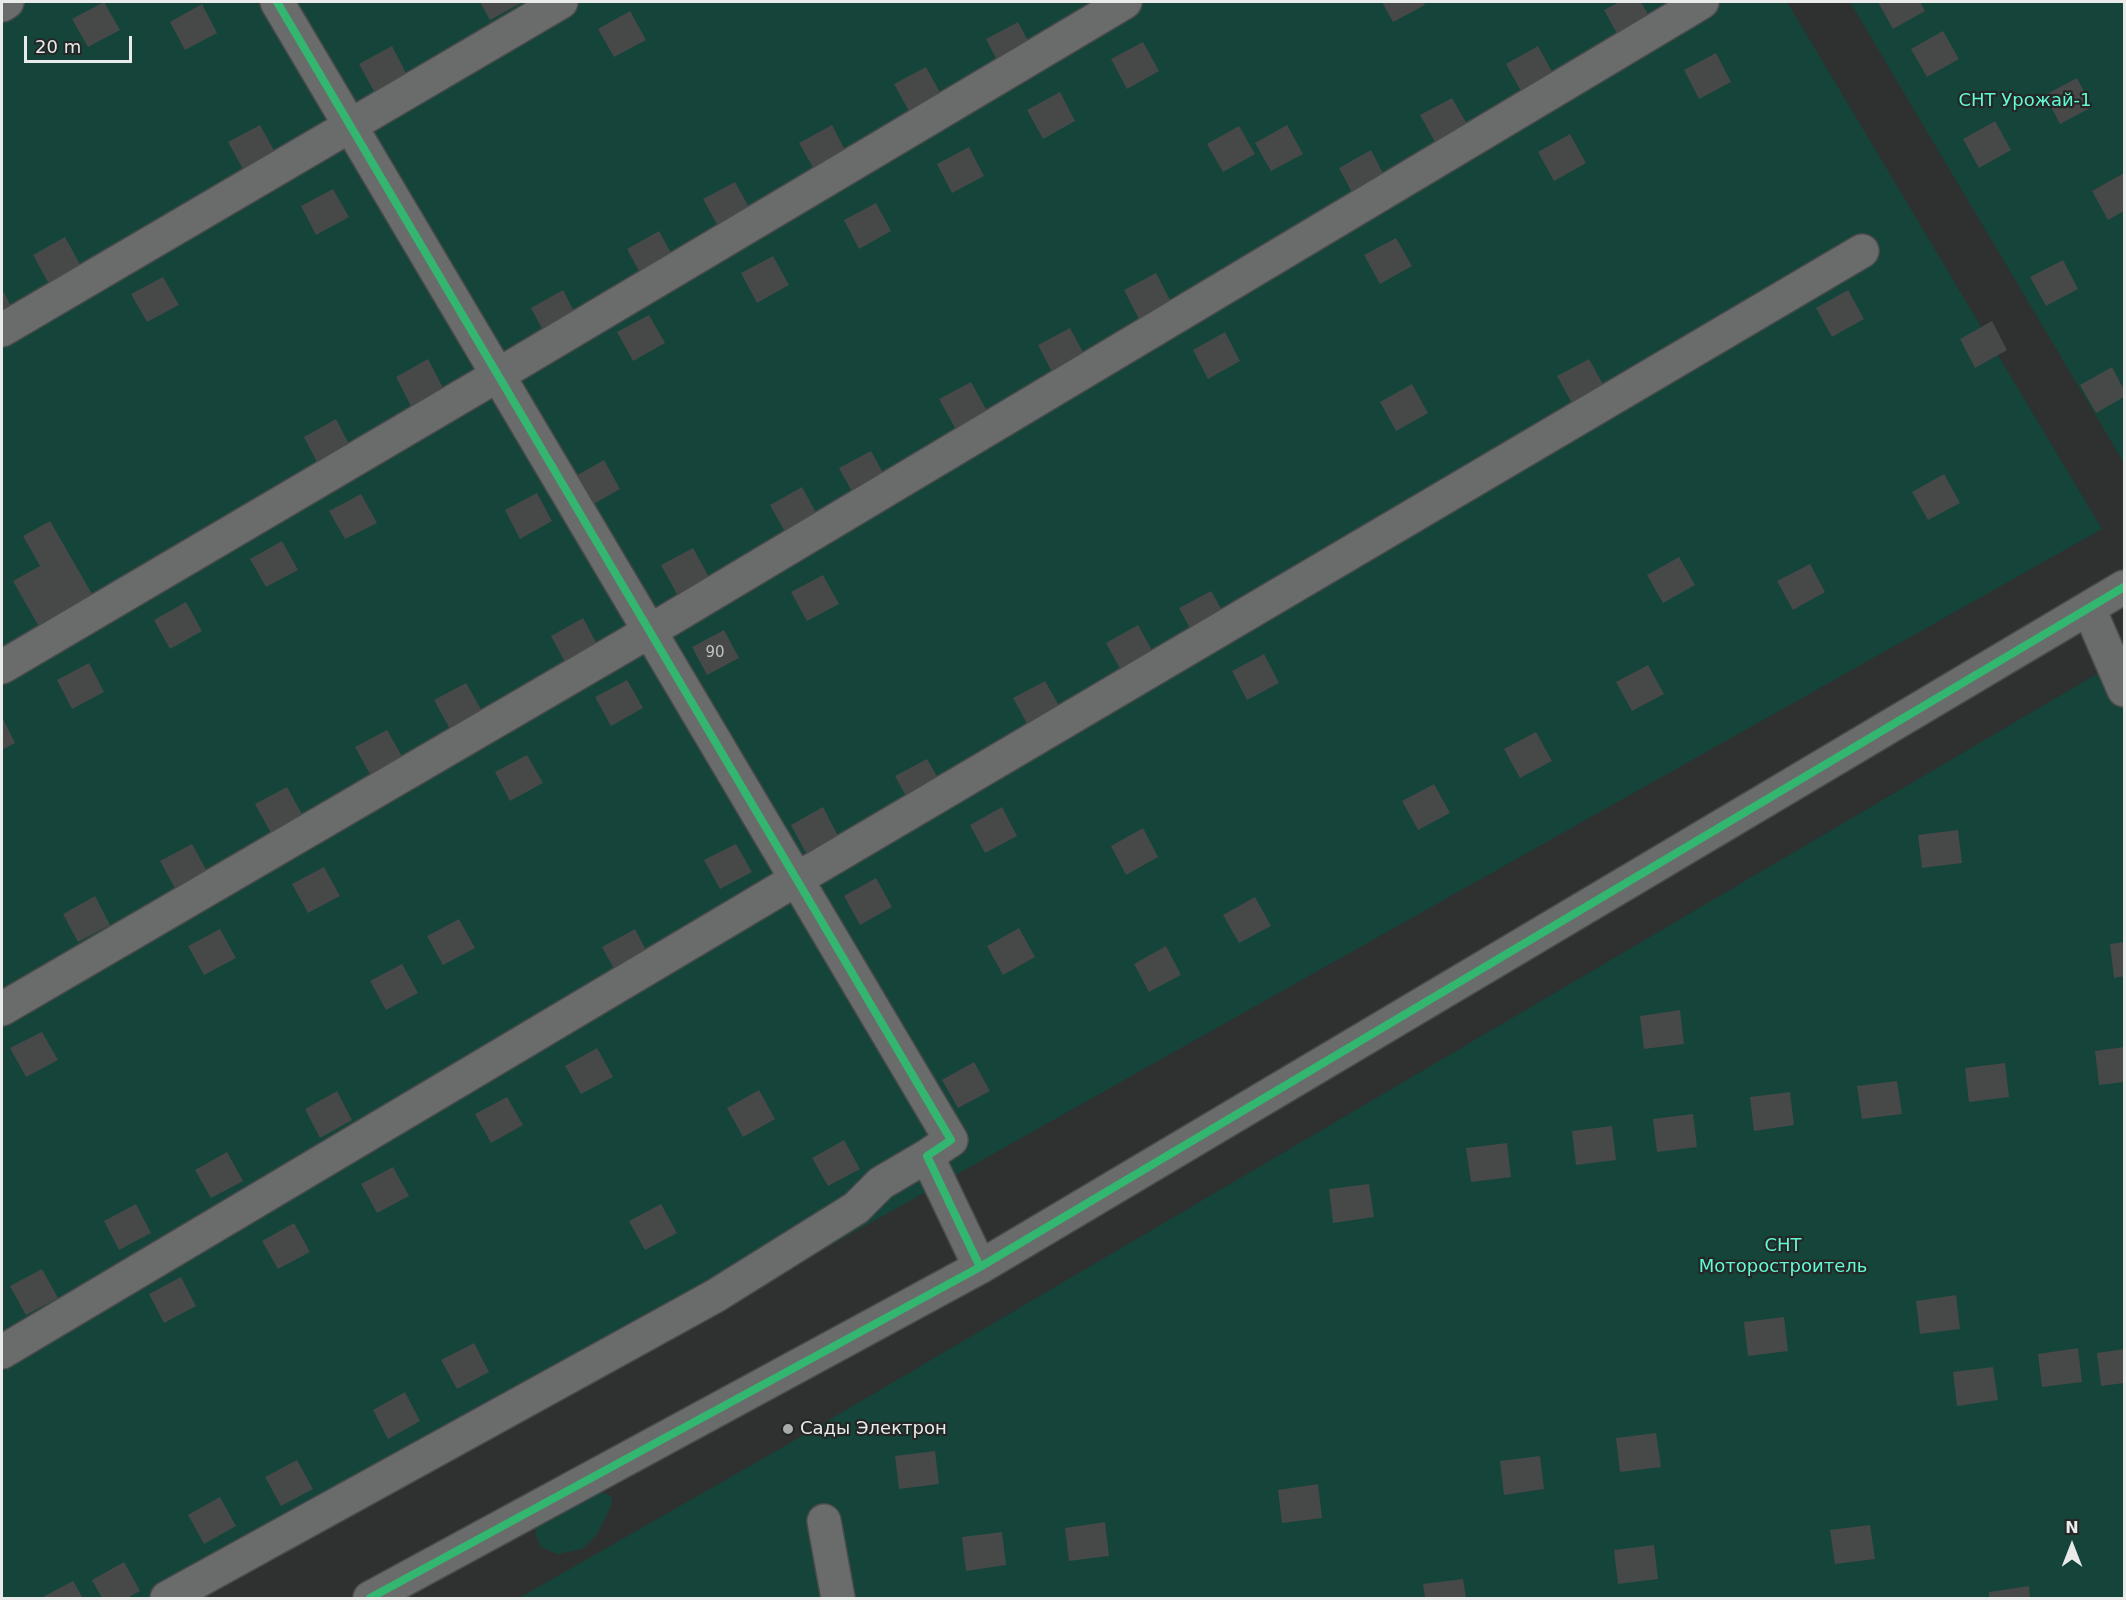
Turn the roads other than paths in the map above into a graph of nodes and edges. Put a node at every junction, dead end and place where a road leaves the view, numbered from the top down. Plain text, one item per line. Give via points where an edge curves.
1 (7, 2) edge
2 (277, 2) edge
3 (561, 2) edge
4 (1125, 2) edge
5 (1702, 2) edge
6 (2, 4) edge
7 (351, 126) junction
8 (1862, 250) dead end
9 (2, 330) edge
10 (498, 375) junction
11 (2124, 587) edge
12 (2089, 609) junction
13 (650, 631) junction
14 (2, 667) edge
15 (2124, 690) edge
16 (797, 879) junction
17 (2, 1009) edge
18 (927, 1156) junction
19 (980, 1267) junction
20 (2, 1352) edge
21 (824, 1521) dead end
22 (167, 1599) edge
23 (370, 1599) edge
24 (838, 1599) edge

1 - 6 street
2 - 7 street
3 - 7 street
4 - 10 street
5 - 13 street
7 - 9 street
7 - 10 street
8 - 16 street
10 - 13 street
10 - 14 street
11 - 12 street
12 - 15 street
12 - 19 street
13 - 16 street
13 - 17 street
16 - 18 street via 951,1140
16 - 20 street
18 - 19 street
18 - 22 street via 880,1183 856,1208 715,1296
19 - 23 street
21 - 24 street

